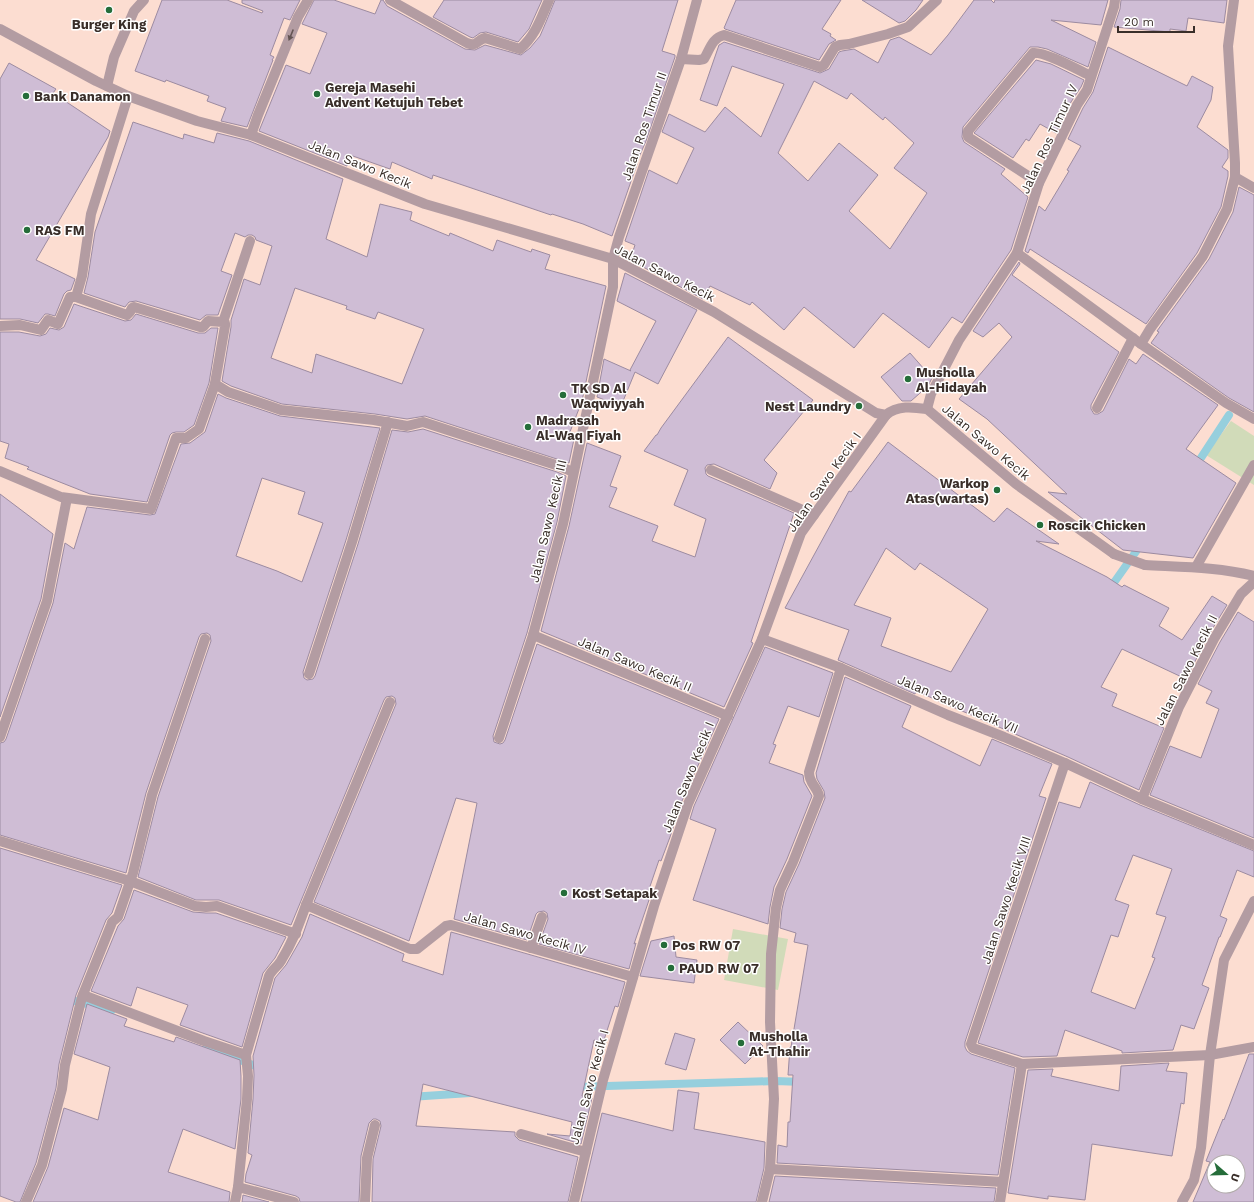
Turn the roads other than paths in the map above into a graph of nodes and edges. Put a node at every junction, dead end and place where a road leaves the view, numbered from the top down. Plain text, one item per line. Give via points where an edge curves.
1 (144, 0) edge
2 (308, 0) edge
3 (390, 0) edge
4 (549, 0) edge
5 (697, 0) edge
6 (937, 0) edge
7 (1115, 0) edge
8 (1234, 0) edge
9 (0, 29) edge
10 (681, 59) junction
11 (1091, 76) junction
12 (107, 86) junction
13 (128, 96) junction
14 (251, 135) junction
15 (1235, 176) junction
16 (1039, 183) junction
17 (1254, 188) edge
18 (250, 241) dead end
19 (1016, 253) junction
20 (613, 259) junction
21 (76, 297) junction
22 (223, 322) junction
23 (0, 326) edge
24 (1137, 341) junction
25 (215, 384) junction
26 (1097, 408) dead end
27 (927, 409) junction
28 (886, 415) junction
29 (1254, 419) edge
30 (388, 422) junction
31 (1254, 465) edge
32 (711, 470) dead end
33 (0, 471) edge
34 (573, 472) junction
35 (66, 498) junction
36 (814, 515) junction
37 (1196, 567) junction
38 (1254, 576) edge
39 (1254, 582) edge
40 (533, 635) junction
41 (205, 639) dead end
42 (762, 639) junction
43 (841, 668) junction
44 (308, 674) dead end
45 (390, 702) dead end
46 (728, 716) junction
47 (0, 737) edge
48 (499, 738) dead end
49 (1065, 763) junction
50 (1142, 799) junction
51 (0, 841) edge
52 (1254, 845) edge
53 (130, 881) junction
54 (1254, 901) edge
55 (306, 905) junction
56 (542, 917) dead end
57 (296, 934) junction
58 (531, 948) junction
59 (633, 977) junction
60 (83, 996) junction
61 (1254, 1047) edge
62 (1210, 1055) junction
63 (246, 1057) junction
64 (1022, 1064) junction
65 (375, 1125) dead end
66 (521, 1134) dead end
67 (586, 1152) junction
68 (770, 1169) junction
69 (1003, 1182) junction
70 (238, 1187) junction
71 (26, 1202) edge
72 (235, 1202) edge
73 (294, 1202) edge
74 (365, 1202) edge
75 (574, 1202) edge
76 (762, 1202) edge
77 (1000, 1202) edge
78 (1182, 1202) edge

1 - 12 street via 134,11 117,50
2 -> 14 street via 298,17
3 - 4 street via 472,45 485,38 520,49 534,34
5 - 10 street, Jalan Ros Timur II
6 - 10 street via 908,27 835,47 820,67 724,35 718,36 704,58
7 - 11 street, Jalan Ros Timur IV
8 - 15 street via 1228,46
9 - 12 street, Jalan Sawo Kecik
10 - 20 street, Jalan Ros Timur II
11 - 16 street, Jalan Ros Timur IV via 1087,90 1077,105
11 - 16 street via 1050,57 1033,53 968,131 968,136
12 - 13 street, Jalan Sawo Kecik
13 - 14 street, Jalan Sawo Kecik via 198,121
13 - 21 street via 91,214 82,276
14 - 20 street, Jalan Sawo Kecik via 425,204
15 - 17 street
15 - 24 street via 1227,209 1203,256 1150,329
16 - 19 street, Jalan Ros Timur IV
18 - 22 street
19 - 24 street
19 - 27 street, Jalan Ros Timur IV via 959,340 931,394
20 - 28 street, Jalan Sawo Kecik via 714,312 876,413
20 - 34 street, Jalan Sawo Kecik III via 613,287
21 - 22 street via 127,315 134,307 200,327 208,321
21 - 23 street via 70,297 58,324 48,320 41,330 20,325
22 - 25 street via 225,326
24 - 26 street
24 - 29 street via 1226,403
25 - 30 street via 228,392 281,410
25 - 35 street via 199,429 186,438 176,438 151,509
27 - 28 street, Jalan Sawo Kecik via 902,408
27 - 37 street, Jalan Sawo Kecik via 1016,484 1114,554 1145,564
28 - 36 street, Jalan Sawo Kecik I
30 - 34 street via 407,426 423,422
30 - 44 street
31 - 37 street
32 - 36 street
33 - 35 street
34 - 40 street, Jalan Sawo Kecik III via 563,524
35 - 47 street via 47,601
36 - 42 street, Jalan Sawo Kecik I via 801,533
37 - 38 street, Jalan Sawo Kecik
39 - 50 street, Jalan Sawo Kecik II via 1241,594 1179,707
40 - 46 street, Jalan Sawo Kecik II
40 - 48 street, Jalan Sawo Kecik III
41 - 53 street via 152,795
42 - 43 street, Jalan Sawo Kecik VII
42 - 46 street, Jalan Sawo Kecik I
43 - 49 street, Jalan Sawo Kecik VII
43 - 68 street via 809,772 810,782 819,796 780,890 776,908 771,954 770,1014 774,1099
45 - 55 street
46 - 59 street, Jalan Sawo Kecik I via 688,804
49 - 50 street
49 - 64 street, Jalan Sawo Kecik VIII via 971,1044 977,1050
50 - 52 street
51 - 53 street
53 - 57 street via 195,906 217,906
53 - 60 street via 118,917 112,922
54 - 62 street via 1224,960
55 - 57 street
55 - 58 street, Jalan Sawo Kecik IV via 410,949 417,949 448,925
56 - 58 street
57 - 63 street via 282,961 273,968 269,976
58 - 59 street, Jalan Sawo Kecik IV
59 - 67 street, Jalan Sawo Kecik I via 603,1080
60 - 63 street
60 - 71 street via 42,1165
61 - 62 street
62 - 64 street
62 - 78 street via 1201,1148 1194,1180
63 - 70 street via 247,1099
64 - 69 street
65 - 74 street via 367,1158
66 - 67 street
67 - 75 street, Jalan Sawo Kecik I
68 - 69 street
68 - 76 street
69 - 77 street
70 - 72 street
70 - 73 street

